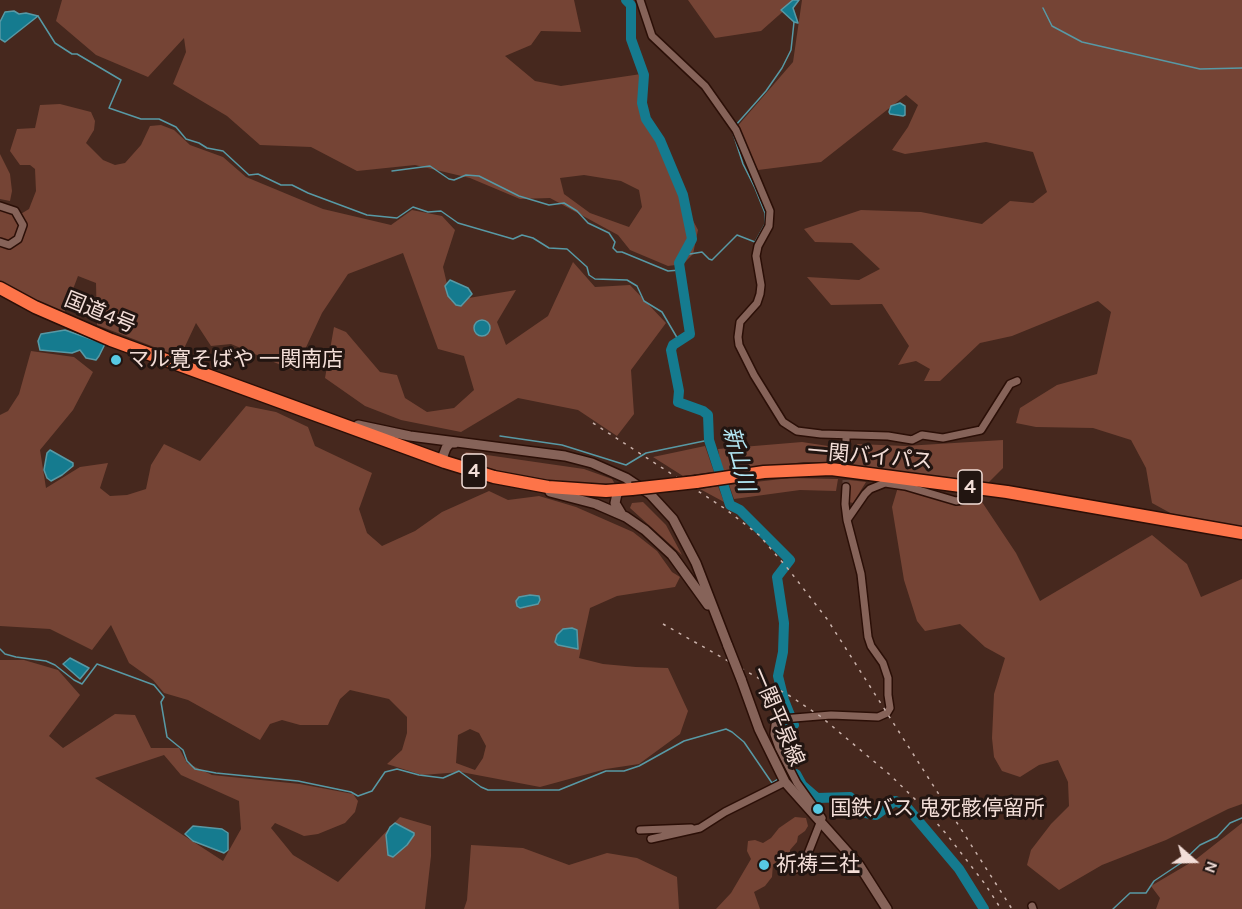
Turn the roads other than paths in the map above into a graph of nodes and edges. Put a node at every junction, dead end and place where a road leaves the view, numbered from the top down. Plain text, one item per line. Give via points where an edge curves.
1 (640, 0) edge
2 (0, 206) edge
3 (0, 243) edge
4 (0, 288) edge
5 (1017, 381) dead end
6 (323, 418) junction
7 (846, 435) junction
8 (458, 442) junction
9 (846, 447) tunnel mouth
10 (445, 462) junction
11 (494, 477) junction
12 (846, 487) tunnel mouth
13 (971, 488) junction
14 (626, 490) junction
15 (626, 517) junction
16 (847, 520) junction
17 (1242, 533) edge
18 (715, 614) junction
19 (785, 782) junction
20 (823, 825) junction
21 (700, 828) junction
22 (640, 830) dead end
23 (651, 839) dead end
24 (796, 869) dead end
25 (887, 909) edge

1 - 7 street via 652,36 705,86 736,130 770,211 756,255 760,294 740,322 739,345 783,423 797,431
2 - 3 street via 15,211 23,225 18,239
4 - 6 highway, 国道4号 / 4 via 77,327
5 - 7 street via 1010,384 981,430 943,438 922,435 912,440
6 - 8 main road, 一関平泉線
6 - 10 highway, 一関バイパス / 4
7 - 9 street
8 - 10 main road via 446,448
8 - 18 main road, 一関平泉線 via 573,458 606,468 650,494 673,519
10 - 11 highway, 一関バイパス / 4
11 - 14 highway, 一関バイパス / 4 via 548,487
11 - 15 main road, 一関平泉線 via 517,486 578,498
12 - 16 street
13 - 14 highway, 一関バイパス / 4, bridge via 831,469 764,472
13 - 16 street via 961,501 885,483 870,489
13 - 17 highway, 一関バイパス / 4
14 - 15 main road via 615,503
15 - 18 main road, 一関平泉線 via 672,555
16 - 20 street via 861,574 868,636 888,678 890,708 878,717 782,719 776,726 774,734 797,783 823,819
18 - 19 main road, 一関平泉線, bridge via 759,729
19 - 20 main road, 一関平泉線
19 - 21 street
20 - 24 street
20 - 25 main road, 一関平泉線 via 859,865
21 - 22 street
21 - 23 street

